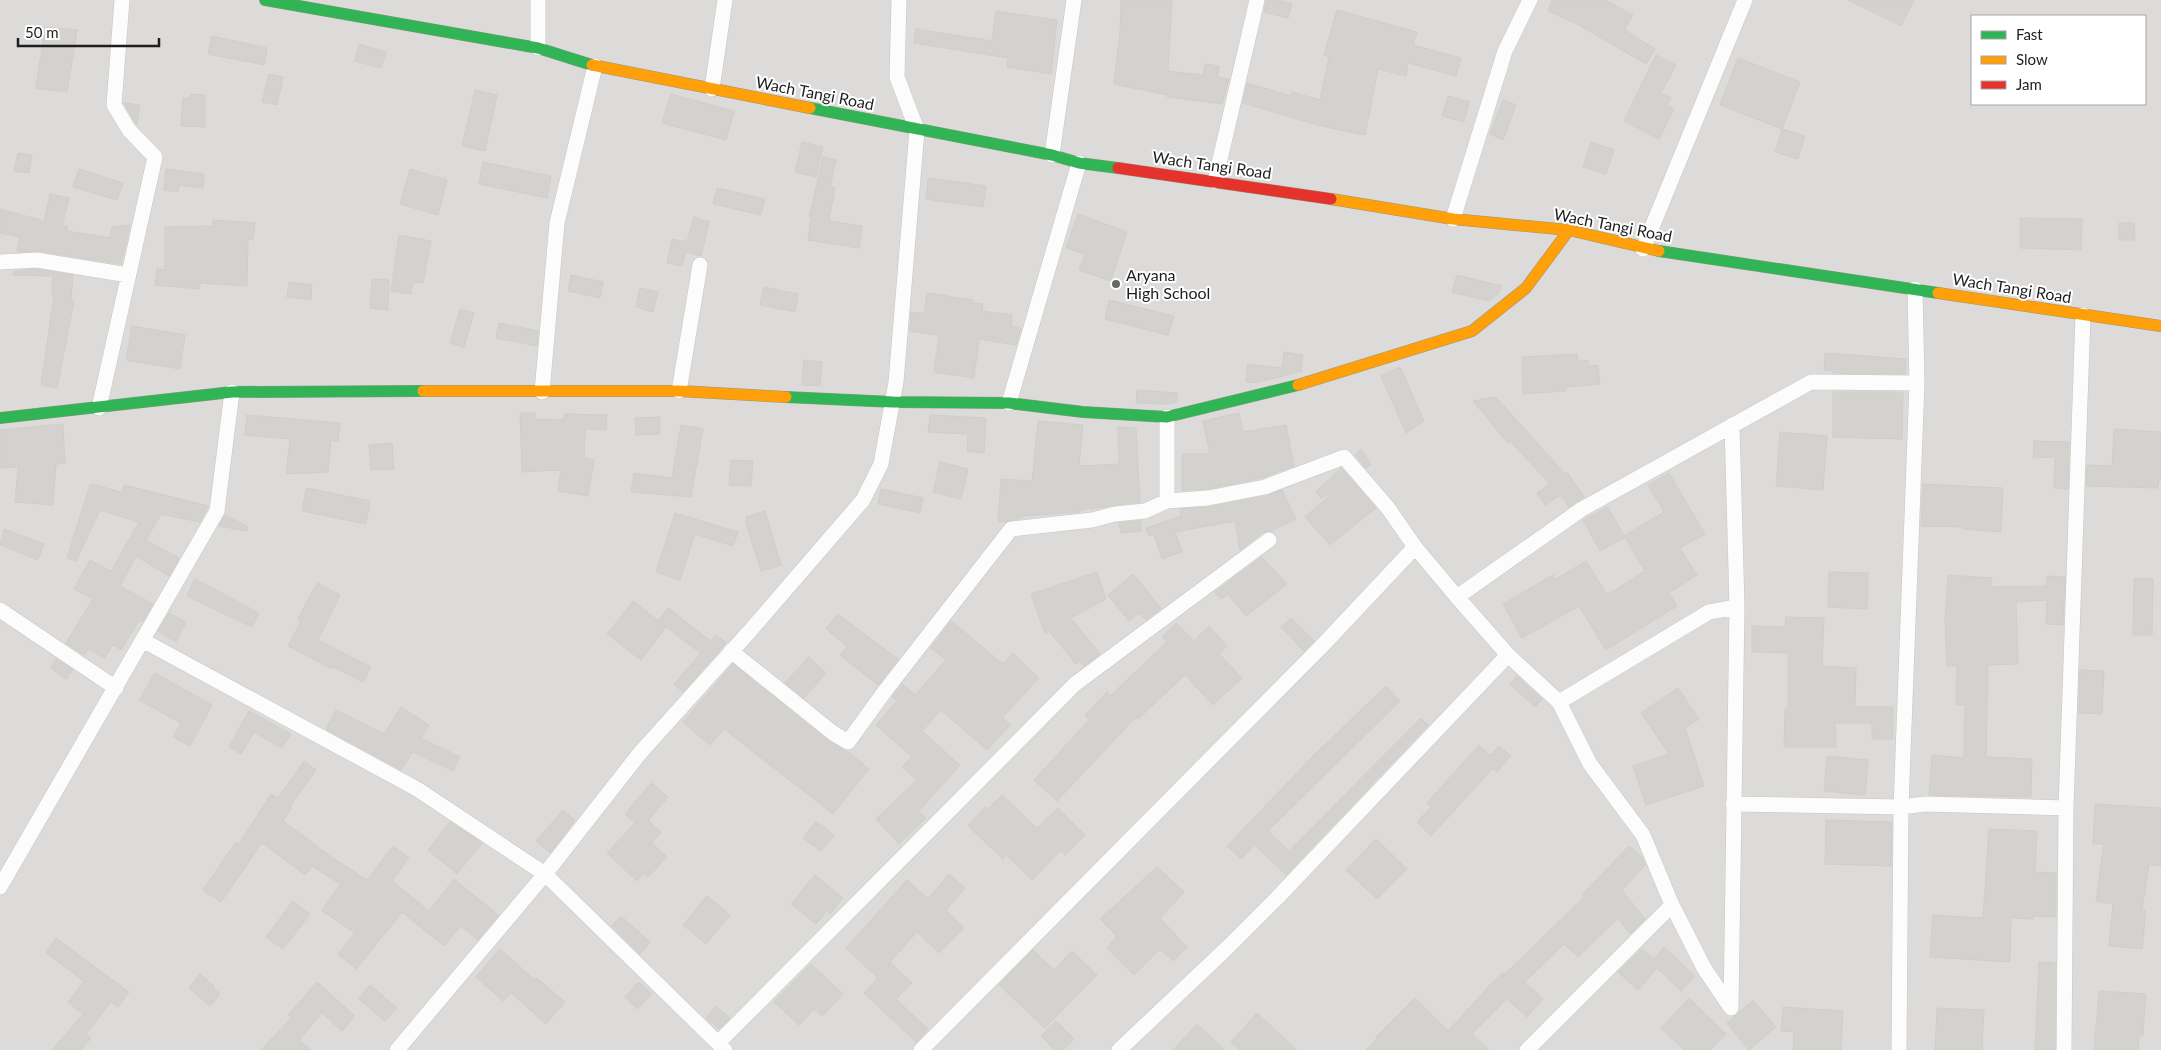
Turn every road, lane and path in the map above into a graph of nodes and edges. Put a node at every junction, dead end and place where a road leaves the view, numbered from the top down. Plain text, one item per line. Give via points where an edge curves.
1 (122, 0) edge
2 (265, 0) edge
3 (538, 0) edge
4 (725, 0) edge
5 (899, 0) edge
6 (1074, 0) edge
7 (1257, 0) edge
8 (1530, 0) edge
9 (1745, 0) edge
10 (538, 48) junction
11 (595, 66) junction
12 (712, 90) junction
13 (917, 130) junction
14 (1052, 155) junction
15 (1079, 163) junction
16 (1216, 181) junction
17 (1453, 219) junction
18 (1569, 230) junction
19 (1643, 250) junction
20 (0, 262) edge
21 (700, 265) dead end
22 (128, 275) junction
23 (1915, 289) junction
24 (2083, 315) junction
25 (2161, 326) edge
26 (1917, 383) junction
27 (679, 391) junction
28 (232, 392) junction
29 (542, 392) junction
30 (893, 402) junction
31 (1009, 403) junction
32 (99, 408) junction
33 (1167, 417) junction
34 (0, 418) edge
35 (1732, 425) junction
36 (1166, 501) junction
37 (1269, 540) dead end
38 (1415, 547) junction
39 (1456, 597) junction
40 (1737, 607) junction
41 (0, 610) edge
42 (144, 641) junction
43 (731, 651) junction
44 (1508, 656) junction
45 (116, 688) junction
46 (1558, 702) junction
47 (1734, 804) junction
48 (1901, 807) junction
49 (2066, 808) junction
50 (545, 874) junction
51 (0, 887) edge
52 (1672, 905) junction
53 (722, 1046) edge
54 (397, 1050) edge
55 (921, 1050) edge
56 (1119, 1050) edge
57 (1527, 1050) edge
58 (1899, 1050) edge
59 (2064, 1050) edge

1 - 22 street via 114,106 129,130 155,157
2 - 10 main road, Wach Tangi Road
3 - 10 street
4 - 12 street
5 - 13 street via 897,77
6 - 14 street
7 - 16 street
8 - 17 street via 1505,51
9 - 19 street
10 - 11 main road, Wach Tangi Road
11 - 12 main road, Wach Tangi Road
11 - 29 street via 557,223
12 - 13 main road, Wach Tangi Road
13 - 14 main road, Wach Tangi Road
13 - 30 street
14 - 15 main road, Wach Tangi Road
15 - 16 main road, Wach Tangi Road
15 - 31 street
16 - 17 main road, Wach Tangi Road
17 - 18 main road, Wach Tangi Road
18 - 19 main road, Wach Tangi Road
18 - 33 main road via 1526,288 1472,331 1289,388
19 - 23 main road, Wach Tangi Road
20 - 22 street via 36,260
21 - 27 street
22 - 32 street
23 - 24 main road, Wach Tangi Road
23 - 26 street
24 - 25 main road, Wach Tangi Road
24 - 49 street
26 - 35 street via 1811,382
26 - 48 street
27 - 29 main road
27 - 30 main road
28 - 29 main road
28 - 32 main road
28 - 42 street via 217,512
30 - 31 main road
30 - 43 street via 881,464 863,500
31 - 33 main road
32 - 34 main road
33 - 36 street
35 - 39 street via 1582,509
35 - 40 street
36 - 38 street via 1208,498 1265,487 1344,457 1388,508
36 - 43 street via 1146,511 1011,529 848,742
37 - 53 street via 1075,684
38 - 39 street
38 - 55 street via 1321,647
39 - 44 street
40 - 46 street via 1710,612
40 - 47 street
41 - 45 street
42 - 45 street
42 - 50 street via 417,789
43 - 50 street via 640,753
44 - 46 street
44 - 56 street via 1271,904
45 - 51 street
46 - 52 street via 1590,764 1643,835
47 - 48 street
47 - 52 street via 1731,1008 1704,968
48 - 49 street via 1925,804
48 - 58 street
49 - 59 street
50 - 53 street
50 - 54 street
52 - 57 street

